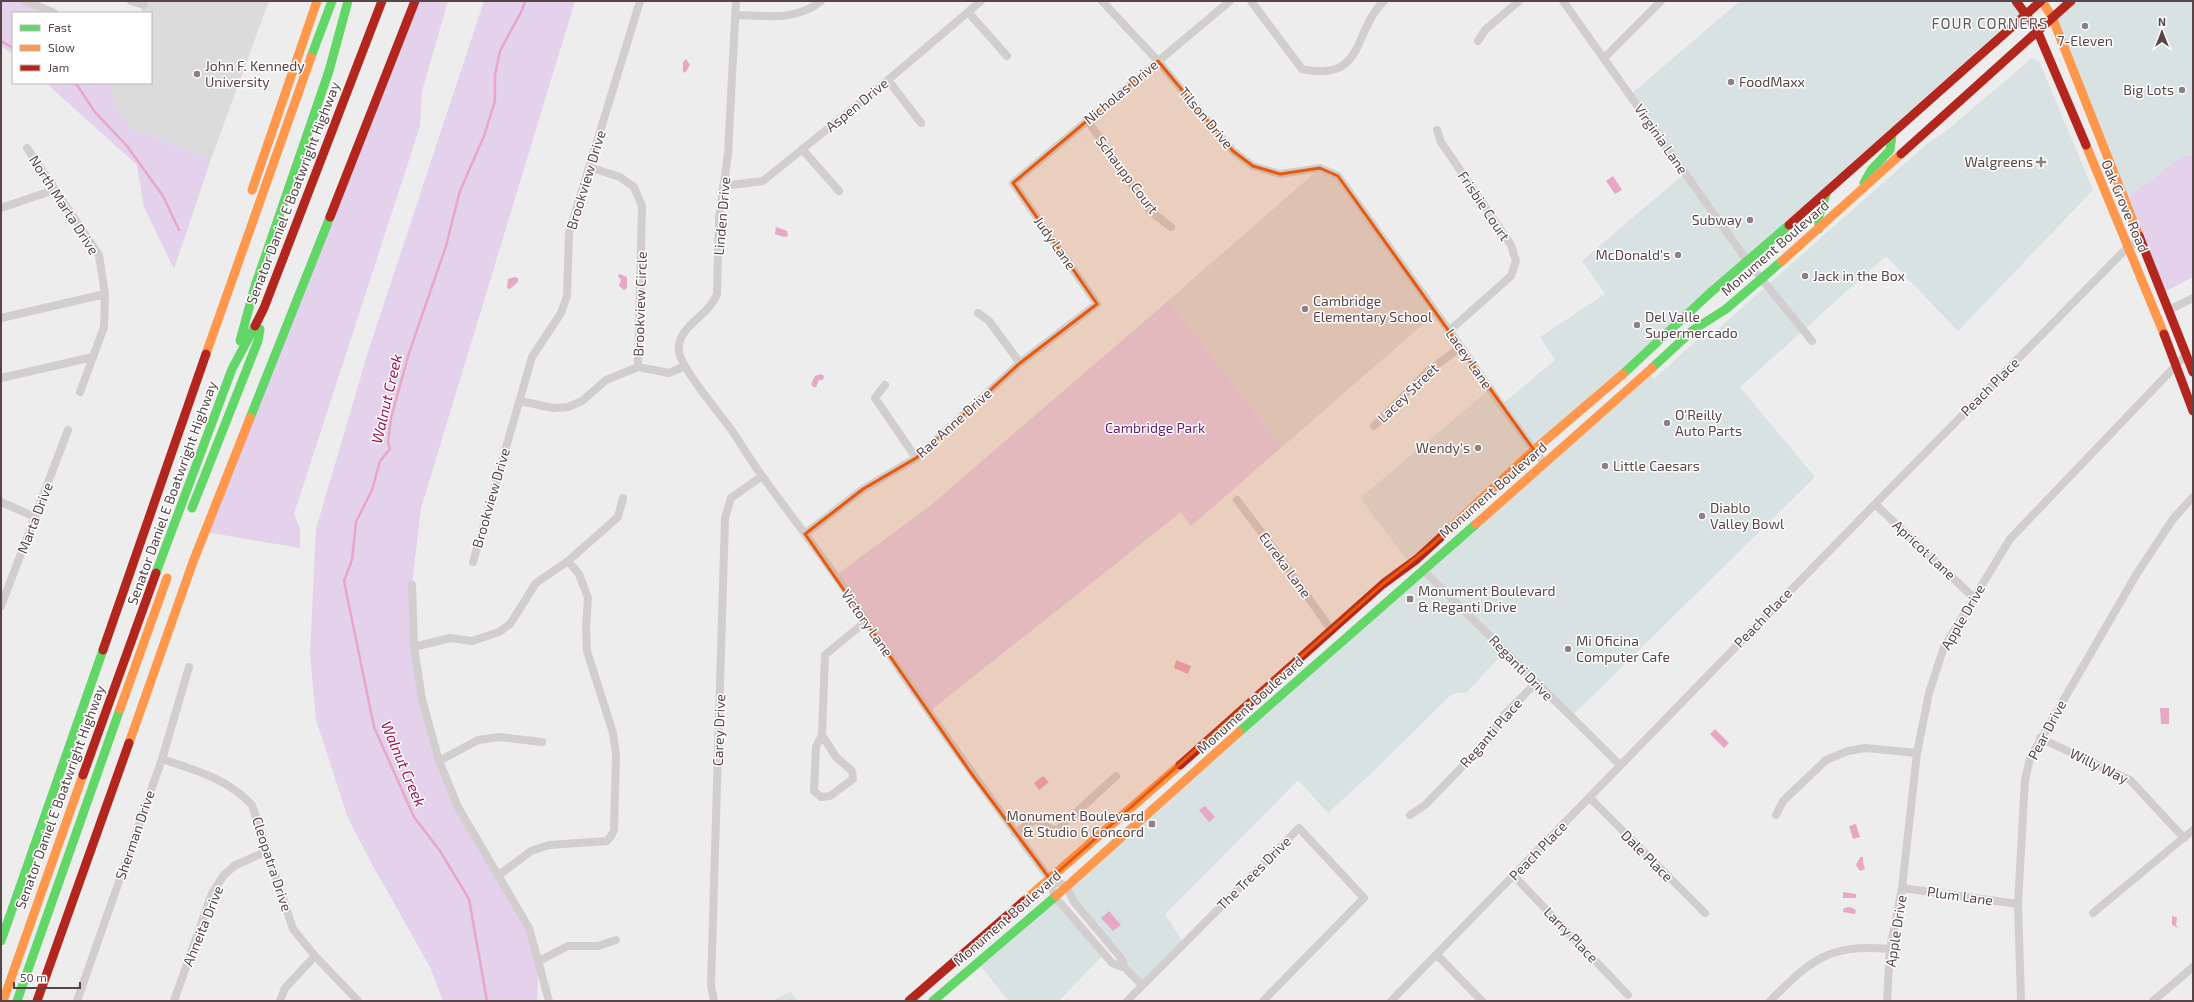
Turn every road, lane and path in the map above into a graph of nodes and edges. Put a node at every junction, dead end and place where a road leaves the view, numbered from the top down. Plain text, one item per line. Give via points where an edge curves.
1 (26, 1) edge
2 (131, 1) edge
3 (317, 1) edge
4 (332, 1) edge
5 (348, 1) edge
6 (382, 1) edge
7 (415, 1) edge
8 (640, 1) edge
9 (736, 1) edge
10 (821, 1) edge
11 (981, 1) edge
12 (1102, 1) edge
13 (1230, 1) edge
14 (1252, 1) edge
15 (1384, 1) edge
16 (1518, 1) edge
17 (1563, 1) edge
18 (1661, 1) edge
19 (2016, 1) edge
20 (2042, 1) edge
21 (2071, 1) edge
22 (143, 6) edge
23 (52, 12) edge
24 (968, 12) junction
25 (2025, 14) junction
26 (736, 15) junction
27 (2052, 17) junction
28 (2038, 30) junction
29 (1478, 41) dead end
30 (1007, 56) dead end
31 (1604, 58) junction
32 (1158, 61) junction
33 (888, 80) junction
34 (1087, 120) junction
35 (921, 123) dead end
36 (1437, 130) dead end
37 (1892, 135) junction
38 (27, 148) dead end
39 (802, 148) junction
40 (589, 167) junction
41 (1338, 176) joint
42 (1013, 183) joint
43 (723, 186) junction
44 (54, 190) junction
45 (839, 191) dead end
46 (1826, 194) junction
47 (1857, 194) junction
48 (251, 196) dead end
49 (1, 208) edge
50 (246, 211) dead end
51 (1171, 227) dead end
52 (1819, 229) junction
53 (2141, 240) junction
54 (2127, 248) junction
55 (1748, 262) junction
56 (1760, 278) junction
57 (105, 294) junction
58 (225, 297) junction
59 (2193, 298) edge
60 (1098, 304) joint
61 (264, 308) junction
62 (2169, 310) junction
63 (978, 313) dead end
64 (1, 318) edge
65 (1449, 331) junction
66 (1812, 340) dead end
67 (1461, 347) junction
68 (2186, 355) junction
69 (93, 357) junction
70 (1020, 363) junction
71 (685, 366) junction
72 (638, 367) junction
73 (2176, 368) junction
74 (232, 369) junction
75 (2193, 372) edge
76 (1, 378) edge
77 (885, 385) dead end
78 (80, 392) dead end
79 (520, 400) junction
80 (2193, 411) edge
81 (1374, 426) dead end
82 (68, 430) dead end
83 (1534, 450) junction
84 (916, 458) junction
85 (1544, 463) junction
86 (762, 476) junction
87 (2193, 497) edge
88 (623, 498) dead end
89 (1236, 500) dead end
90 (1, 502) edge
91 (1875, 504) junction
92 (35, 518) junction
93 (189, 518) dead end
94 (805, 534) junction
95 (568, 561) junction
96 (472, 562) dead end
97 (170, 568) dead end
98 (1423, 570) junction
99 (412, 585) dead end
100 (1973, 597) junction
101 (1, 603) edge
102 (866, 621) junction
103 (1332, 631) junction
104 (414, 647) junction
105 (189, 667) dead end
106 (1536, 683) junction
107 (822, 735) junction
108 (2040, 738) junction
109 (542, 742) dead end
110 (1917, 753) junction
111 (162, 759) junction
112 (439, 761) junction
113 (1620, 765) junction
114 (1116, 776) dead end
115 (1590, 798) junction
116 (1410, 815) dead end
117 (1776, 815) dead end
118 (2193, 830) edge
119 (1015, 833) junction
120 (2184, 838) junction
121 (267, 851) junction
122 (499, 875) junction
123 (1514, 876) junction
124 (1050, 879) junction
125 (1066, 886) junction
126 (1902, 888) junction
127 (1055, 897) junction
128 (2018, 904) junction
129 (1705, 913) dead end
130 (2093, 913) dead end
131 (616, 940) dead end
132 (1, 941) edge
133 (1890, 949) junction
134 (1436, 955) junction
135 (315, 956) junction
136 (539, 961) junction
137 (2193, 967) edge
138 (1125, 968) junction
139 (1142, 986) junction
140 (1628, 995) dead end
141 (3, 1001) edge
142 (18, 1001) edge
143 (37, 1001) edge
144 (77, 1001) edge
145 (174, 1001) edge
146 (280, 1001) edge
147 (358, 1001) edge
148 (549, 1001) edge
149 (714, 1001) edge
150 (909, 1001) edge
151 (933, 1001) edge
152 (1127, 1001) edge
153 (1263, 1001) edge
154 (1391, 1001) edge
155 (1482, 1001) edge
156 (1770, 1001) edge
157 (1886, 1001) edge
158 (2021, 1001) edge
159 (2153, 1001) edge

1 - 23 street
2 - 22 street
3 - 48 main road
4 - 58 main road
5 - 74 main road via 329,71 254,286
6 - 61 main road, Senator Daniel E Boatwright Highway
7 - 143 main road via 193,562
8 - 40 street, Brookview Drive
9 - 26 street, Linden Drive
10 - 26 street via 811,9 779,17
11 - 24 street, Aspen Drive
12 - 32 street, Tilson Drive
13 - 32 street, Nicholas Drive
14 - 15 street via 1302,69 1319,73 1338,69 1348,62 1378,7
16 - 29 street via 1485,30
17 - 31 street, Virginia Lane
18 - 31 street
19 - 25 main road, Oak Grove Road
20 - 25 main road, Monument Boulevard
20 - 27 main road, Oak Grove Road
21 - 27 main road, Monument Boulevard
24 - 30 street
24 - 33 street, Aspen Drive
25 - 28 main road, Oak Grove Road
25 - 37 main road, Monument Boulevard
26 - 43 street, Linden Drive via 728,154
27 - 28 main road, Monument Boulevard
27 - 53 main road, Oak Grove Road
28 - 47 main road, Monument Boulevard
28 - 54 main road, Oak Grove Road
31 - 55 street, Virginia Lane
32 - 34 street, Nicholas Drive
32 - 41 street, Tilson Drive via 1233,151 1252,166 1280,174 1320,168
33 - 35 street
33 - 39 street, Aspen Drive
34 - 42 street, Nicholas Drive
34 - 51 street, Schaupp Court via 1150,211
36 - 65 street, Frisbie Court via 1441,142 1511,245 1516,261 1511,276
37 - 46 main road, Monument Boulevard
37 - 47 main road via 1890,150 1872,169
38 - 44 street, North Marta Drive
39 - 43 street, Aspen Drive via 763,181
39 - 45 street
40 - 72 street, Brookview Circle via 620,177 634,187 642,206
40 - 79 street, Brookview Drive via 569,234 567,296 561,313 532,357
41 - 65 street, Lacey Lane
42 - 60 street, Judy Lane
43 - 71 street, Linden Drive via 719,218 717,294 713,305 683,333 679,341 679,353
44 - 49 street
44 - 57 street, North Marta Drive via 99,255
46 - 52 main road
46 - 55 main road, Monument Boulevard
47 - 52 main road, Monument Boulevard
50 - 58 main road via 233,254
52 - 56 main road, Monument Boulevard
53 - 54 street, Peach Place
53 - 62 main road, Oak Grove Road
54 - 73 main road, Oak Grove Road via 2157,315
54 - 91 street, Peach Place
55 - 56 street, Virginia Lane
55 - 83 main road, Monument Boulevard
56 - 66 street, Virginia Lane
56 - 85 main road, Monument Boulevard via 1726,309 1693,330
57 - 64 street
57 - 69 street, North Marta Drive via 104,327
58 - 132 main road
59 - 62 street
60 - 70 street, Rae Anne Drive
61 - 74 main road, Senator Daniel E Boatwright Highway
61 - 93 main road via 258,341
62 - 68 main road, Oak Grove Road
63 - 70 street via 989,322
65 - 67 street, Lacey Lane
67 - 81 street, Lacey Street via 1427,372
67 - 83 street, Lacey Lane
68 - 73 street, Apple Drive
68 - 75 main road, Oak Grove Road
69 - 76 street
69 - 78 street
70 - 84 street, Rae Anne Drive
71 - 72 street via 669,372
71 - 86 street, Victory Lane
72 - 79 street, Brookview Circle via 606,380 582,401 568,408 553,408
73 - 80 main road, Oak Grove Road
73 - 100 street, Apple Drive via 2010,539
74 - 141 main road, Senator Daniel E Boatwright Highway
77 - 84 street via 875,398
79 - 96 street, Brookview Drive
82 - 92 street, Marta Drive
83 - 85 street, Lacey Lane
83 - 103 main road, Monument Boulevard via 1417,559 1383,584
84 - 94 street, Rae Anne Drive via 863,489
85 - 98 main road, Monument Boulevard
86 - 94 street, Victory Lane
86 - 149 street, Carey Drive via 731,498 725,518 711,985
87 - 108 street, Pear Drive via 2173,519 2136,575
88 - 95 street via 618,517
89 - 103 street, Eureka Lane
90 - 92 street
91 - 100 street, Apricot Lane
91 - 113 street, Peach Place
92 - 101 street, Marta Drive
94 - 102 street, Victory Lane
95 - 104 street via 536,583 510,624 499,632 472,641 450,638
95 - 122 street via 579,574 588,598 587,651 613,733 616,755 614,830 606,840 549,845 531,851
97 - 142 main road
98 - 106 street, Reganti Drive
98 - 125 main road, Monument Boulevard
99 - 104 street
100 - 110 street, Apple Drive via 1944,647 1929,693
102 - 107 street via 825,655
102 - 119 street, Victory Lane
103 - 124 main road, Monument Boulevard
104 - 112 street via 422,699
105 - 111 street, Sherman Drive
106 - 113 street, Reganti Drive
106 - 116 street, Reganti Place via 1500,719 1485,744 1425,805
107 - 107 street via 816,747 814,791 826,798 853,779 853,776 852,771 836,757
108 - 120 street, Willy Way via 2130,780
108 - 128 street, Pear Drive via 2030,758 2025,780
109 - 112 street via 500,737 478,740
110 - 117 street via 1865,748 1848,751 1826,760 1783,801
110 - 126 street, Apple Drive
111 - 121 street, Cleopatra Drive via 220,780 239,792 252,805
111 - 144 street, Sherman Drive
112 - 122 street via 458,807
113 - 115 street, Peach Place
114 - 119 street via 1056,830 1036,819
115 - 123 street, Peach Place
115 - 129 street, Dale Place
118 - 120 street
119 - 124 street, Victory Lane
120 - 130 street
121 - 135 street, Cleopatra Drive via 293,929
121 - 145 street, Ahneita Drive via 234,866 224,875 212,893
122 - 136 street via 530,928
123 - 134 street, Peach Place
123 - 140 street, Larry Place
124 - 125 street
124 - 127 street
124 - 150 main road, Monument Boulevard
125 - 127 main road, Monument Boulevard
125 - 138 street via 1074,902 1121,958
126 - 128 street, Plum Lane
126 - 133 street, Apple Drive
127 - 138 street via 1112,963
127 - 151 main road, Monument Boulevard
128 - 158 street, Pear Drive
131 - 136 street via 598,946 568,946
133 - 156 street via 1864,947 1820,957 1802,969
133 - 157 street, Apple Drive
134 - 154 street, Peach Place
134 - 155 street
135 - 146 street via 285,988
135 - 147 street, Cleopatra Drive
136 - 148 street
137 - 159 street
138 - 139 street
139 - 152 street, The Trees Drive
139 - 153 street, The Trees Drive via 1299,828 1364,898

